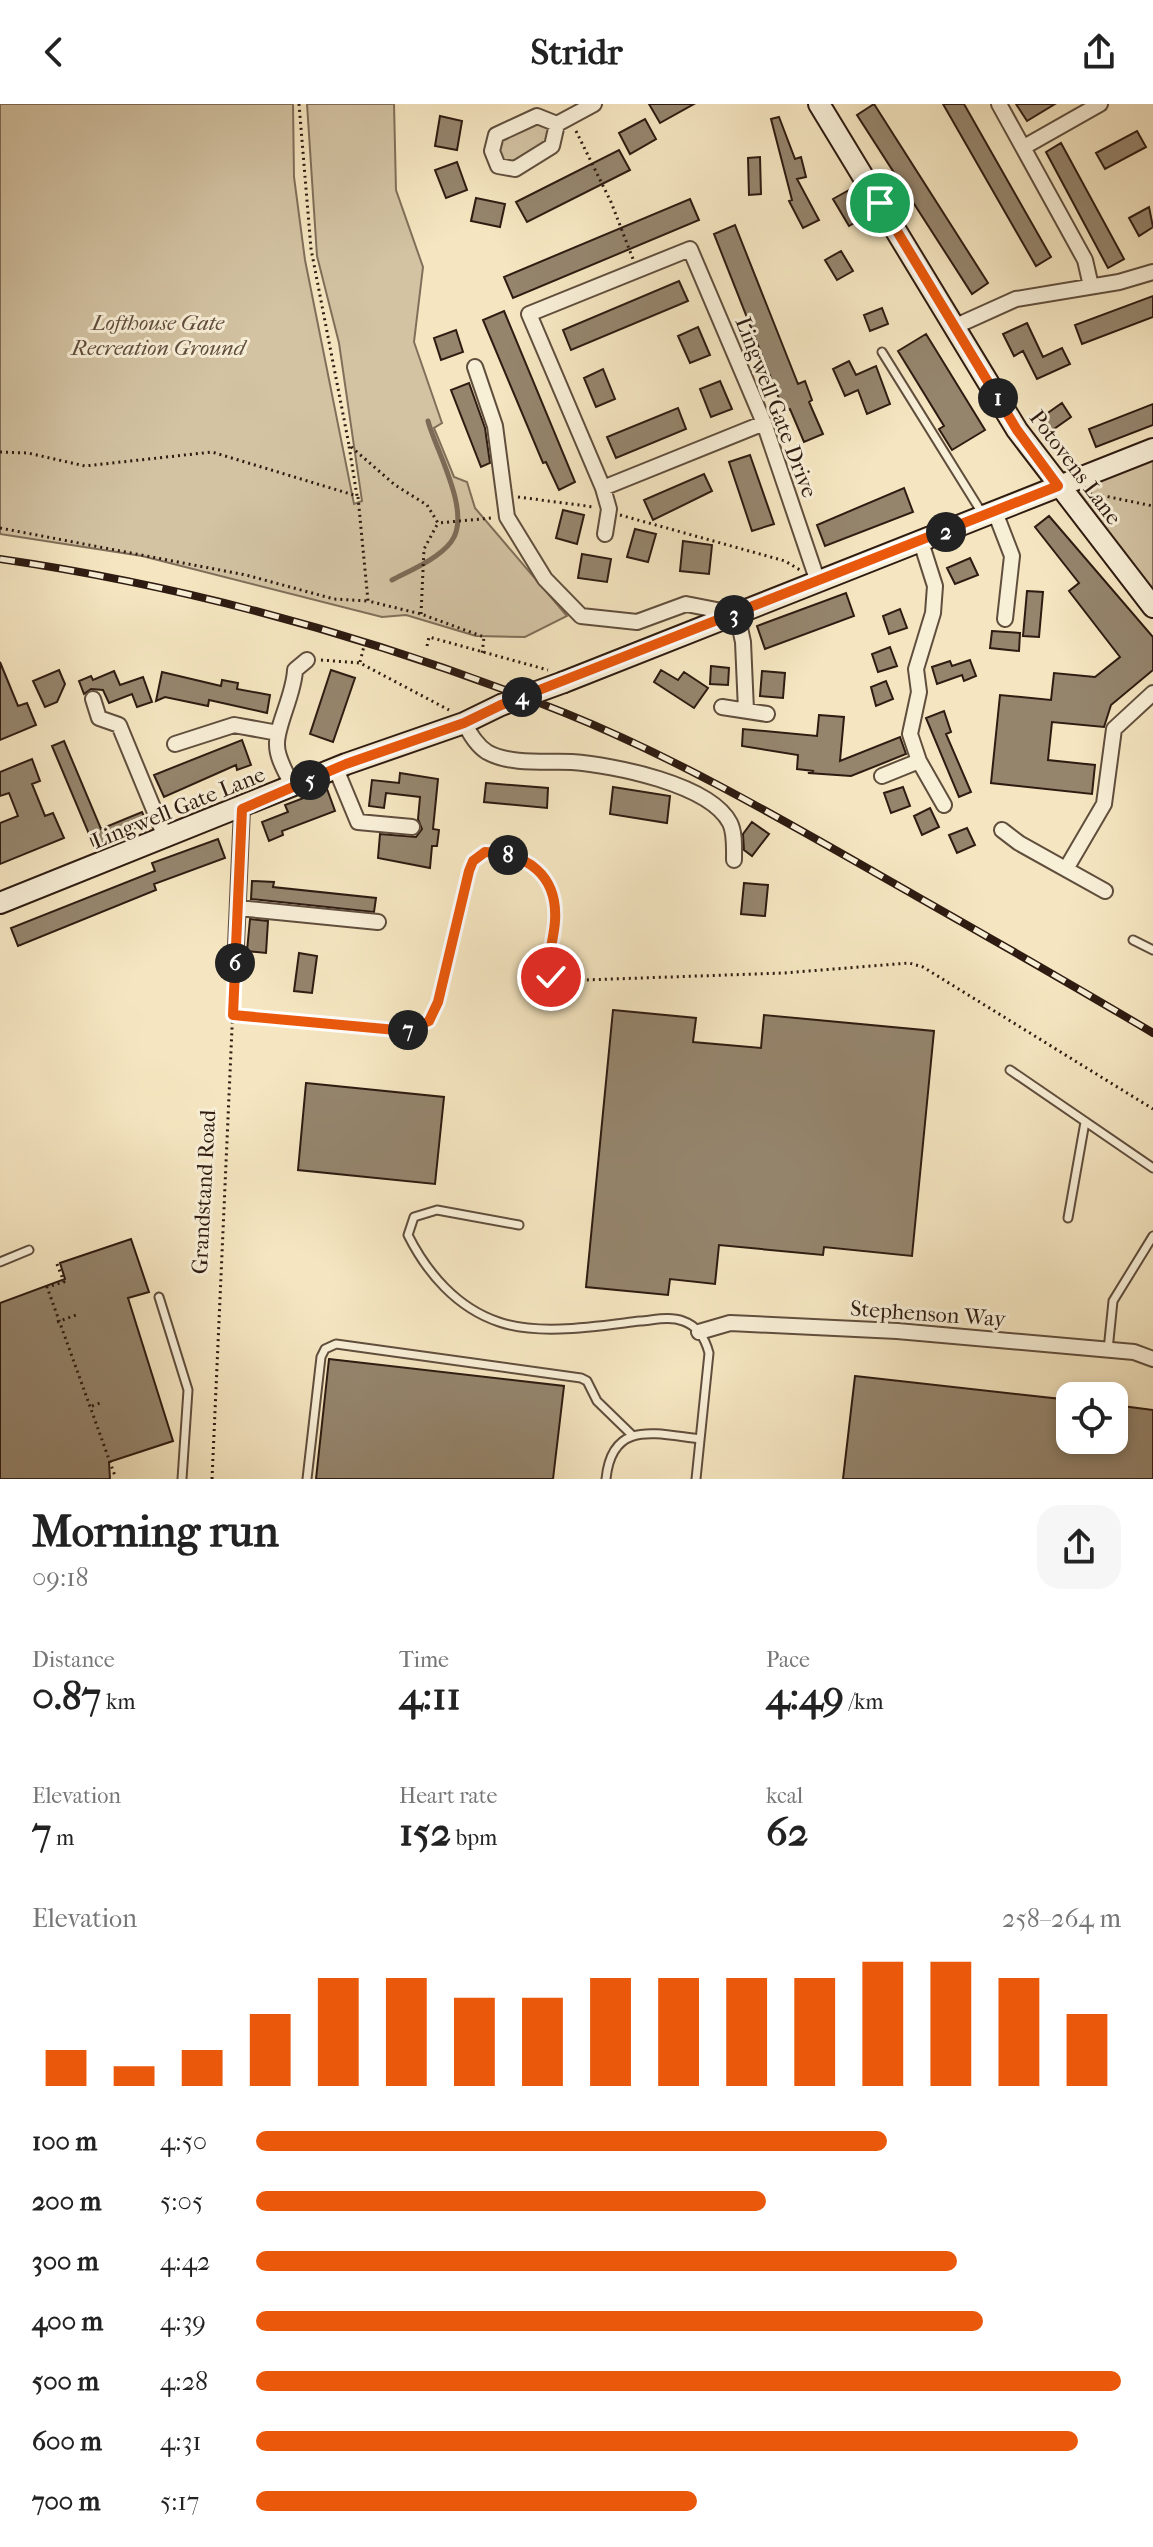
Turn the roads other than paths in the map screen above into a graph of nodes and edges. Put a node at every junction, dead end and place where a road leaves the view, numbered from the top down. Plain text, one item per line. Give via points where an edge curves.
1 (594, 104) edge
2 (819, 104) edge
3 (999, 104) edge
4 (1100, 104) edge
5 (563, 121) junction
6 (1024, 147) junction
7 (1153, 272) edge
8 (1091, 286) junction
9 (956, 326) junction
10 (882, 352) dead end
11 (475, 367) dead end
12 (764, 423) junction
13 (1153, 449) edge
14 (1058, 486) junction
15 (603, 488) junction
16 (990, 514) junction
17 (605, 534) dead end
18 (921, 542) junction
19 (818, 582) junction
20 (1153, 607) edge
21 (737, 614) junction
22 (1005, 619) dead end
23 (307, 660) road end
24 (1153, 693) edge
25 (93, 699) dead end
26 (722, 707) dead end
27 (746, 710) junction
28 (767, 714) dead end
29 (464, 723) junction
30 (278, 733) junction
31 (175, 744) dead end
32 (919, 761) junction
33 (336, 769) junction
34 (882, 776) dead end
35 (293, 787) junction
36 (944, 805) dead end
37 (242, 809) junction
38 (412, 827) dead end
39 (1002, 830) dead end
40 (166, 839) junction
41 (734, 860) dead end
42 (1066, 869) junction
43 (1105, 891) dead end
44 (0, 903) edge
45 (238, 908) junction
46 (378, 922) dead end
47 (1133, 940) dead end
48 (1153, 950) edge
49 (235, 968) road end
50 (1010, 1070) dead end
51 (1085, 1122) junction
52 (1153, 1168) edge
53 (1068, 1218) dead end
54 (519, 1225) dead end
55 (1153, 1236) edge
56 (29, 1250) dead end
57 (0, 1262) edge
58 (159, 1297) dead end
59 (699, 1332) junction
60 (1108, 1350) junction
61 (1153, 1359) edge
62 (633, 1436) junction
63 (700, 1439) junction
64 (182, 1479) edge
65 (307, 1479) edge
66 (606, 1479) edge
67 (696, 1479) edge

1 - 5 street
2 - 9 street, Potovens Lane
3 - 6 street
4 - 6 street
5 - 5 street via 537,116 496,135 492,151 498,166 515,169 552,146
6 - 8 street via 1085,260
7 - 8 street
8 - 9 street via 1016,299
9 - 14 street, Potovens Lane via 1017,430
10 - 16 lane
11 - 21 street via 495,426 507,517 545,579 581,616 637,622 686,604
12 - 15 street
12 - 15 street, Lingwell Gate Drive via 690,249 637,270 529,314
12 - 19 street, Lingwell Gate Drive
13 - 14 street, Lingwell Gate Lane
14 - 16 street, Lingwell Gate Lane
14 - 20 street, Potovens Lane
15 - 17 street
16 - 18 street, Lingwell Gate Lane
16 - 22 street via 1012,556
18 - 19 street, Lingwell Gate Lane
18 - 32 street via 935,586 911,719
19 - 21 street, Lingwell Gate Lane
21 - 27 street
21 - 29 street, Lingwell Gate Lane, bridge
23 - 30 street via 295,670
24 - 42 street via 1114,729 1104,804
25 - 40 street via 93,720 119,725
26 - 27 street
27 - 28 street
29 - 33 street, Lingwell Gate Lane
29 - 41 street via 485,751 502,758 590,763 642,773 684,789 720,810 731,825
30 - 31 street via 234,725
30 - 35 street via 279,757
32 - 34 street
32 - 36 street
33 - 35 street, Lingwell Gate Lane
33 - 38 street via 358,822
35 - 37 street, Lingwell Gate Lane
37 - 40 street, Lingwell Gate Lane
37 - 45 street
39 - 42 street
40 - 44 street, Lingwell Gate Lane
42 - 43 street
45 - 46 street
45 - 49 street
47 - 48 lane
50 - 51 lane
51 - 52 lane
51 - 53 lane
54 - 59 lane via 437,1210 414,1217 408,1235 422,1264 442,1286 499,1323 565,1328 671,1318
55 - 60 lane via 1113,1301
56 - 57 lane
58 - 64 lane via 188,1390
59 - 60 street, Stephenson Way via 730,1323
59 - 63 lane via 709,1353
60 - 61 street, Stephenson Way
62 - 63 lane via 641,1432
62 - 65 lane via 581,1378 336,1344 321,1357
62 - 66 lane via 617,1443
63 - 67 lane

